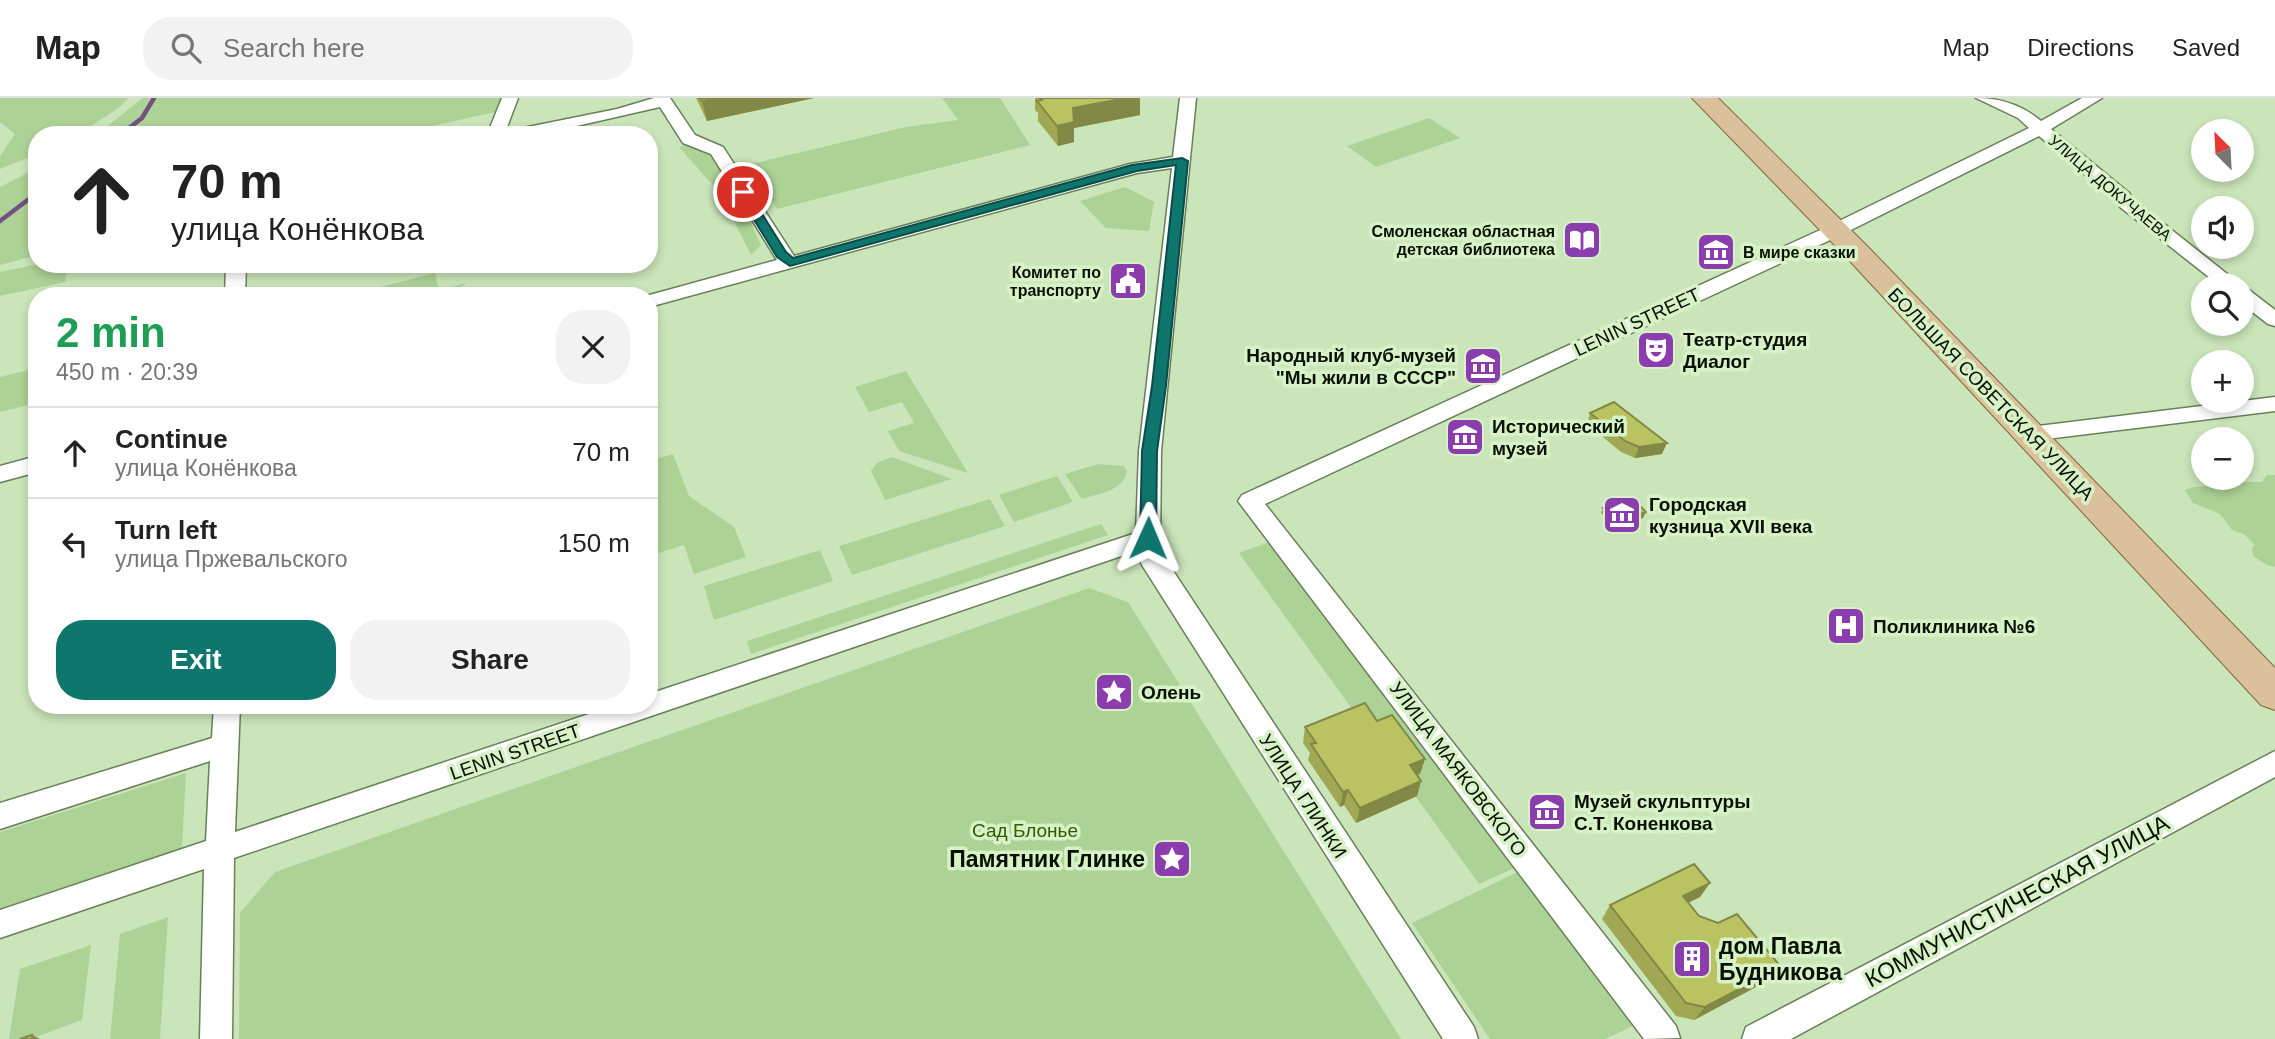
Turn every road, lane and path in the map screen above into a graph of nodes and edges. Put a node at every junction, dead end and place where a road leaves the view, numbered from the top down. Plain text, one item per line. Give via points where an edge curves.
1 (510, 98) edge
2 (1188, 98) edge
3 (1704, 98) edge
4 (1984, 98) edge
5 (2094, 98) edge
6 (663, 100) edge
7 (499, 126) edge
8 (554, 126) edge
9 (2039, 129) junction
10 (1182, 161) junction
11 (1836, 230) junction
12 (790, 262) junction
13 (2216, 273) edge
14 (658, 299) edge
15 (2254, 303) edge
16 (2275, 320) edge
17 (2275, 404) edge
18 (2030, 434) junction
19 (28, 466) edge
20 (0, 474) edge
21 (1250, 501) joint
22 (1148, 544) junction
23 (2275, 694) edge
24 (658, 707) edge
25 (636, 714) edge
26 (226, 726) edge
27 (2275, 763) edge
28 (0, 816) edge
29 (220, 852) junction
30 (0, 924) edge
31 (1664, 1038) edge
32 (216, 1039) edge
33 (1462, 1039) edge
34 (1758, 1039) edge

1 - 7 street
2 - 10 street
3 - 11 main road, БОЛЬШАЯ СОВЕТСКАЯ УЛИЦА
4 - 9 street, УЛИЦА ДОКУЧАЕВА via 2024,115
5 - 9 street, LENIN STREET
6 - 8 street
6 - 12 street via 689,139 717,151
9 - 11 street, LENIN STREET
9 - 13 street, УЛИЦА ДОКУЧАЕВА
10 - 12 street via 1123,171
10 - 22 street via 1150,451
11 - 18 main road, БОЛЬШАЯ СОВЕТСКАЯ УЛИЦА
11 - 21 street, LENIN STREET
12 - 14 street
15 - 16 street
17 - 18 street
18 - 23 main road, БОЛЬШАЯ СОВЕТСКАЯ УЛИЦА
19 - 20 street
21 - 31 street, УЛИЦА МАЯКОВСКОГО
22 - 24 street, LENIN STREET
22 - 33 street, УЛИЦА ГЛИНКИ via 1150,559
25 - 29 street, LENIN STREET
26 - 28 street
26 - 29 street
27 - 34 street, КОММУНИСТИЧЕСКАЯ УЛИЦА
29 - 30 street, LENIN STREET
29 - 32 street

